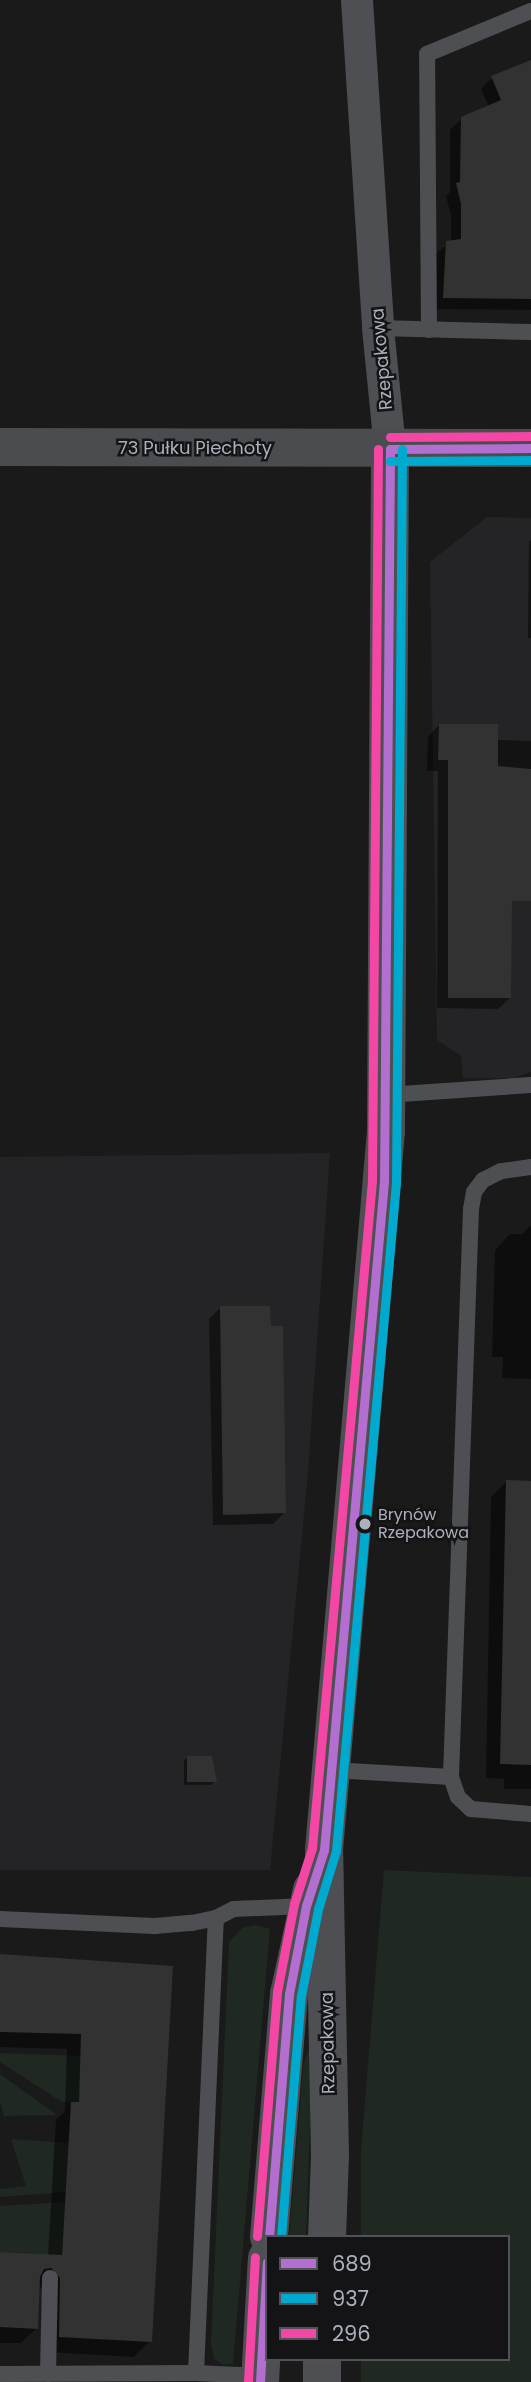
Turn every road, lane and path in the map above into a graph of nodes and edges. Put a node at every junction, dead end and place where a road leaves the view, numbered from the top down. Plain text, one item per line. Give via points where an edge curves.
1 (358, 0) edge
2 (531, 11) edge
3 (378, 328) junction
4 (429, 330) junction
5 (531, 332) edge
6 (0, 447) edge
7 (390, 449) junction
8 (531, 449) edge
9 (531, 1086) edge
10 (387, 1095) junction
11 (531, 1167) edge
12 (332, 1770) junction
13 (451, 1777) junction
14 (531, 1814) edge
15 (324, 1850) junction
16 (306, 1906) junction
17 (216, 1918) junction
18 (0, 1919) edge
19 (268, 2235) edge
20 (327, 2235) edge
21 (50, 2278) dead end
22 (265, 2293) edge
23 (322, 2361) edge
24 (196, 2373) junction
25 (0, 2374) edge
26 (48, 2374) junction
27 (260, 2379) edge
28 (321, 2382) edge

1 - 3 street, Rzepakowa
2 - 4 lane via 427,54
3 - 4 lane
3 - 7 street, Rzepakowa
4 - 5 lane
6 - 7 main road, 73 Pułku Piechoty
7 - 8 main road, 73 Pułku Piechoty
7 - 10 street, Rzepakowa
9 - 10 lane
10 - 12 street, Rzepakowa via 384,1182
11 - 13 lane via 501,1171 483,1180 474,1192 471,1209
12 - 13 lane
12 - 15 street, Rzepakowa
13 - 14 lane via 458,1797 471,1808
15 - 16 street, Rzepakowa
15 - 20 street, Rzepakowa via 330,2156
16 - 17 lane via 234,1909
16 - 19 street, Rzepakowa via 289,1994
17 - 18 lane via 155,1926
17 - 24 lane
21 - 26 lane
22 - 27 street
23 - 28 street
24 - 26 lane
24 - 27 lane
25 - 26 lane

